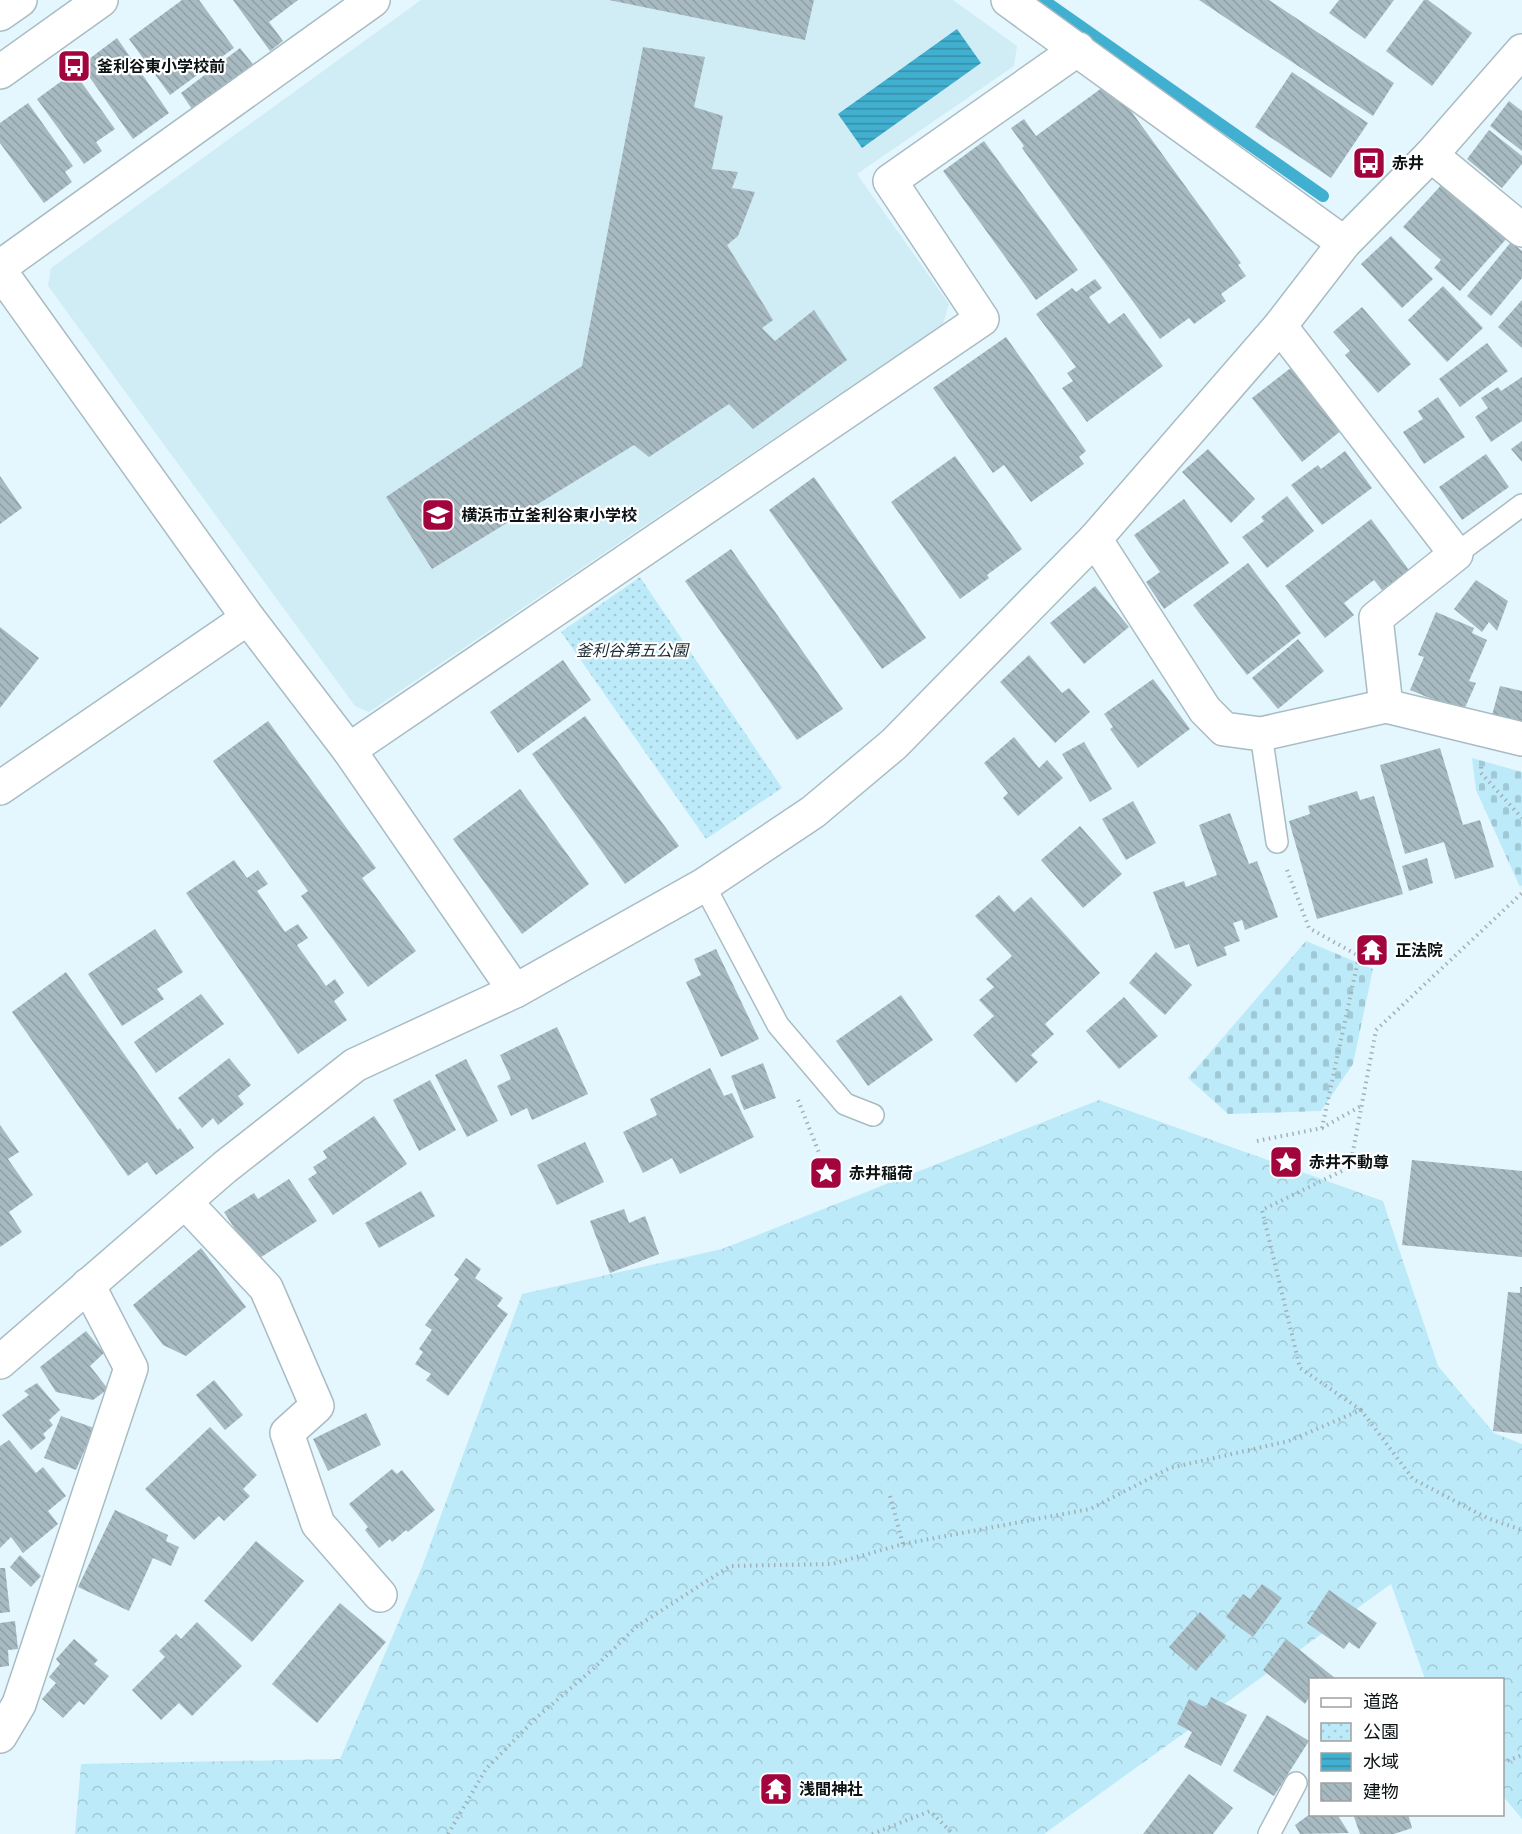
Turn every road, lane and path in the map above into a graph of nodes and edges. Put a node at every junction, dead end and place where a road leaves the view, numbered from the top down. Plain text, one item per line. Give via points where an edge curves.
1 (20, 0) edge
2 (101, 0) edge
3 (372, 0) edge
4 (1008, 0) edge
5 (0, 14) edge
6 (1078, 49) junction
7 (1522, 51) edge
8 (0, 72) edge
9 (1431, 155) junction
10 (1522, 230) edge
11 (1344, 243) junction
12 (0, 269) edge
13 (1280, 326) junction
14 (1522, 506) edge
15 (1095, 539) junction
16 (1456, 554) junction
17 (248, 618) junction
18 (1386, 706) junction
19 (1477, 728) junction
20 (1261, 734) junction
21 (1522, 739) edge
22 (350, 750) junction
23 (0, 788) edge
24 (1522, 818) edge
25 (1277, 842) joint
26 (704, 885) junction
27 (1522, 894) edge
28 (515, 991) junction
29 (1361, 1106) junction
30 (873, 1115) dead end
31 (1322, 1128) junction
32 (1257, 1141) dead end
33 (185, 1202) junction
34 (88, 1285) junction
35 (0, 1362) edge
36 (1361, 1410) junction
37 (890, 1496) dead end
38 (1522, 1530) edge
39 (903, 1544) junction
40 (380, 1595) dead end
41 (0, 1736) edge
42 (1522, 1755) edge
43 (1504, 1763) edge
44 (1296, 1783) dead end
45 (448, 1834) edge
46 (872, 1834) edge
47 (953, 1834) edge
48 (1269, 1834) edge

1 - 5 street
2 - 8 street
3 - 12 street
4 - 6 street
6 - 11 street
6 - 22 street via 890,182 982,319
7 - 9 street
9 - 10 street
9 - 11 street
11 - 13 street
12 - 17 street
13 - 15 street
13 - 16 street
14 - 16 lane
15 - 20 street via 1205,710 1224,729
15 - 26 street via 894,744 813,812
16 - 18 street via 1376,618
17 - 22 street
17 - 23 street
18 - 19 street
18 - 20 street
19 - 21 street
19 - 24 path via 1481,773
20 - 25 lane
22 - 28 street
25 - 31 path via 1309,928 1359,956
26 - 28 street
26 - 30 lane via 778,1024 845,1104
27 - 29 path via 1376,1030
28 - 33 street via 355,1065
29 - 31 path
29 - 36 path via 1350,1167 1262,1210 1300,1368
31 - 32 path
33 - 34 street
33 - 40 street via 266,1288 317,1406 288,1433 318,1524
34 - 35 street
34 - 41 street via 131,1368 19,1704
36 - 38 path via 1413,1479 1487,1518
36 - 39 path via 1289,1441 1170,1468 1090,1509
37 - 39 path
39 - 45 path via 832,1564 730,1566 636,1627 536,1718 486,1770
42 - 43 path
44 - 48 lane
46 - 47 path via 930,1811

